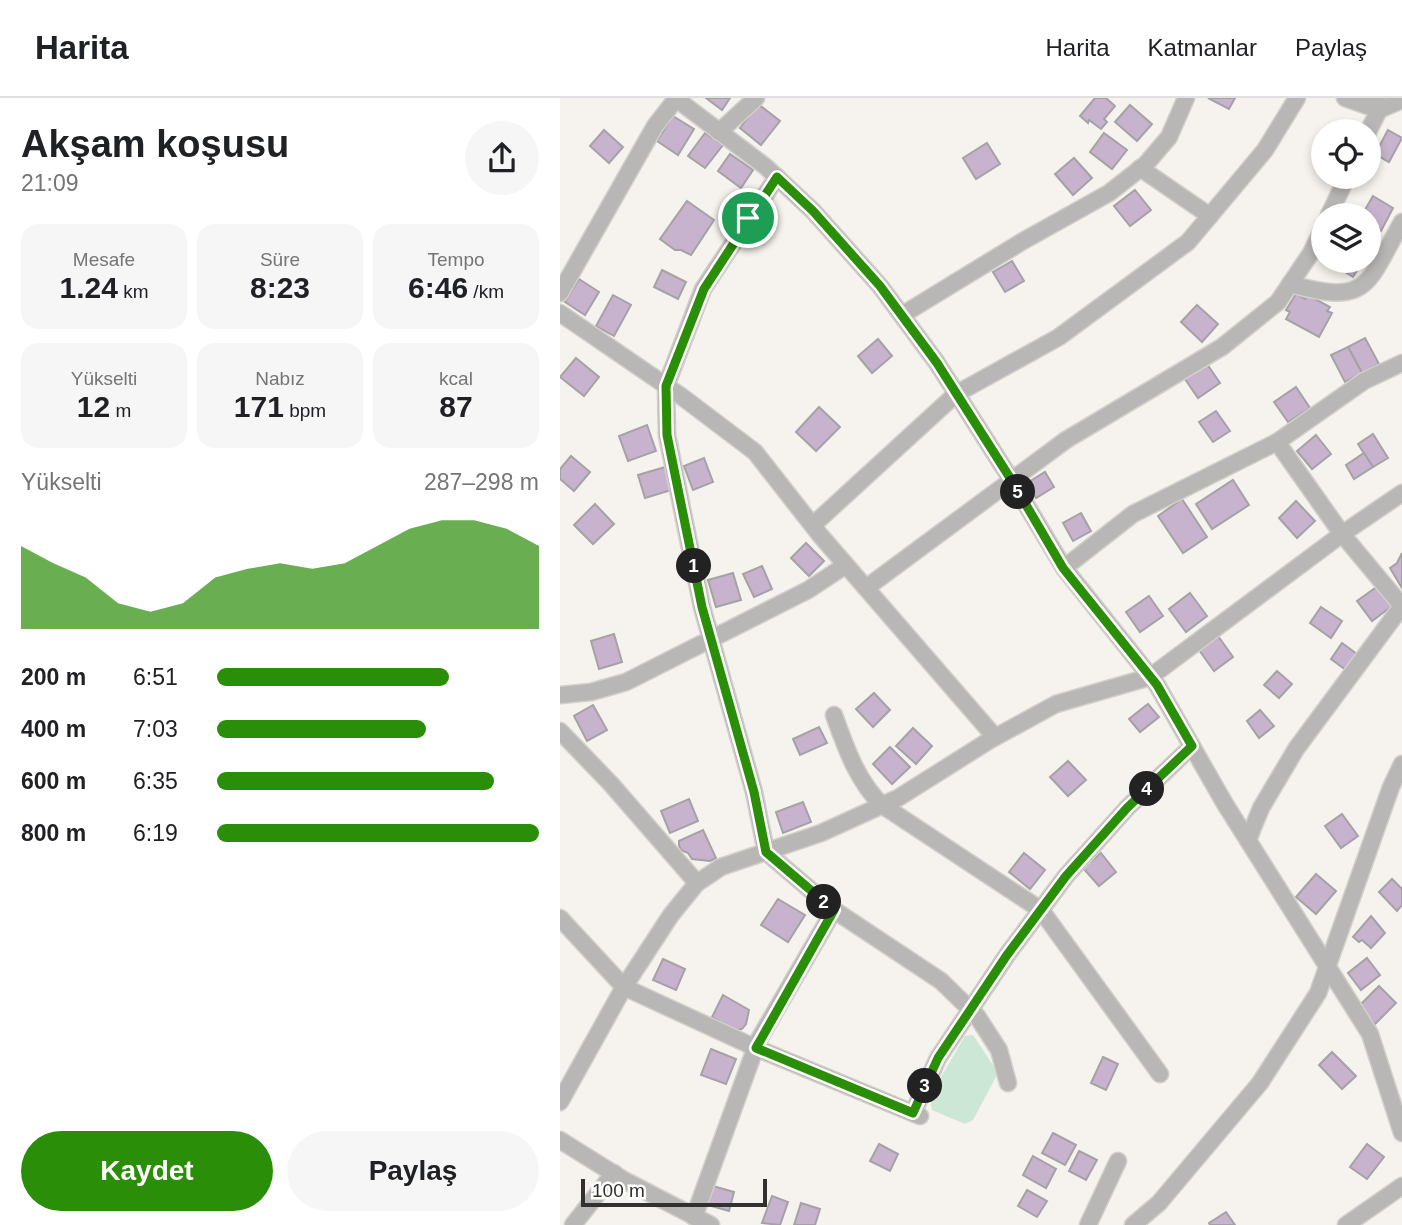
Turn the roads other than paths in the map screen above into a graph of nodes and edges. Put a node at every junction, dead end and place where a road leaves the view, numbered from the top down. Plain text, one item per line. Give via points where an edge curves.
1 (676, 98) edge
2 (756, 98) edge
3 (1186, 98) edge
4 (1297, 98) edge
5 (1345, 98) edge
6 (1402, 100) edge
7 (1378, 104) edge
8 (719, 132) junction
9 (1140, 168) junction
10 (777, 177) junction
11 (1210, 216) junction
12 (1402, 222) edge
13 (1311, 253) edge
14 (1290, 285) junction
15 (560, 293) edge
16 (560, 313) edge
17 (902, 315) junction
18 (1402, 363) edge
19 (666, 386) junction
20 (956, 394) junction
21 (1277, 442) junction
22 (1012, 481) junction
23 (1402, 493) edge
24 (813, 526) junction
25 (1342, 534) junction
26 (846, 565) junction
27 (1063, 568) junction
28 (866, 588) junction
29 (1402, 606) edge
30 (711, 640) junction
31 (1150, 677) junction
32 (560, 695) edge
33 (834, 715) dead end
34 (560, 731) edge
35 (995, 737) junction
36 (1192, 746) junction
37 (1402, 764) edge
38 (882, 805) junction
39 (1248, 840) junction
40 (766, 852) junction
41 (697, 883) junction
42 (834, 910) junction
43 (1041, 910) junction
44 (560, 918) edge
45 (1328, 967) junction
46 (624, 986) junction
47 (971, 1010) junction
48 (756, 1048) junction
49 (1160, 1074) dead end
50 (1008, 1083) dead end
51 (560, 1102) edge
52 (1399, 1112) edge
53 (1402, 1133) edge
54 (560, 1140) edge
55 (1118, 1161) dead end
56 (614, 1173) junction
57 (1402, 1186) edge
58 (694, 1217) junction
59 (573, 1225) edge
60 (711, 1225) edge
61 (1088, 1225) edge
62 (1133, 1225) edge
63 (1346, 1225) edge

1 - 8 street
1 - 15 street
2 - 8 street
3 - 9 street via 1169,137
4 - 11 street via 1265,150
5 - 7 street
6 - 7 street
8 - 10 street
9 - 11 street
9 - 17 street via 1109,193
10 - 17 street via 813,211
10 - 19 street via 704,289
11 - 20 street via 1188,242 1059,337
12 - 14 street via 1364,286 1346,294
13 - 14 street
14 - 22 street via 1278,302 1222,347 1066,440
16 - 19 street
17 - 20 street
18 - 21 street via 1364,381
19 - 24 street via 755,452
19 - 30 street via 667,435
20 - 22 street
20 - 24 street
21 - 25 street
21 - 27 street via 1133,514
22 - 27 street
22 - 28 street
23 - 25 street
24 - 26 street
25 - 29 street
25 - 31 street
26 - 28 street
26 - 30 street
27 - 31 street
28 - 35 street
29 - 39 street via 1296,749
30 - 32 street via 626,682
30 - 40 street
31 - 35 street via 1056,704
31 - 36 street
33 - 38 street via 852,762
34 - 41 street
35 - 38 street
36 - 39 street
36 - 43 street via 1127,808
37 - 45 street
38 - 40 street
38 - 43 street
39 - 45 street
40 - 41 street via 721,867
40 - 42 street
41 - 46 street
42 - 47 street via 940,981
42 - 48 street
43 - 47 street
43 - 49 street
44 - 46 street
45 - 52 street via 1370,1034
45 - 62 street via 1318,993 1260,1083 1159,1203
46 - 48 street
46 - 51 street
47 - 48 street via 938,1058 916,1115
47 - 50 street via 999,1050
48 - 58 street
52 - 53 street
54 - 56 street
55 - 61 street
56 - 58 street
56 - 59 street
57 - 63 street
58 - 60 street

